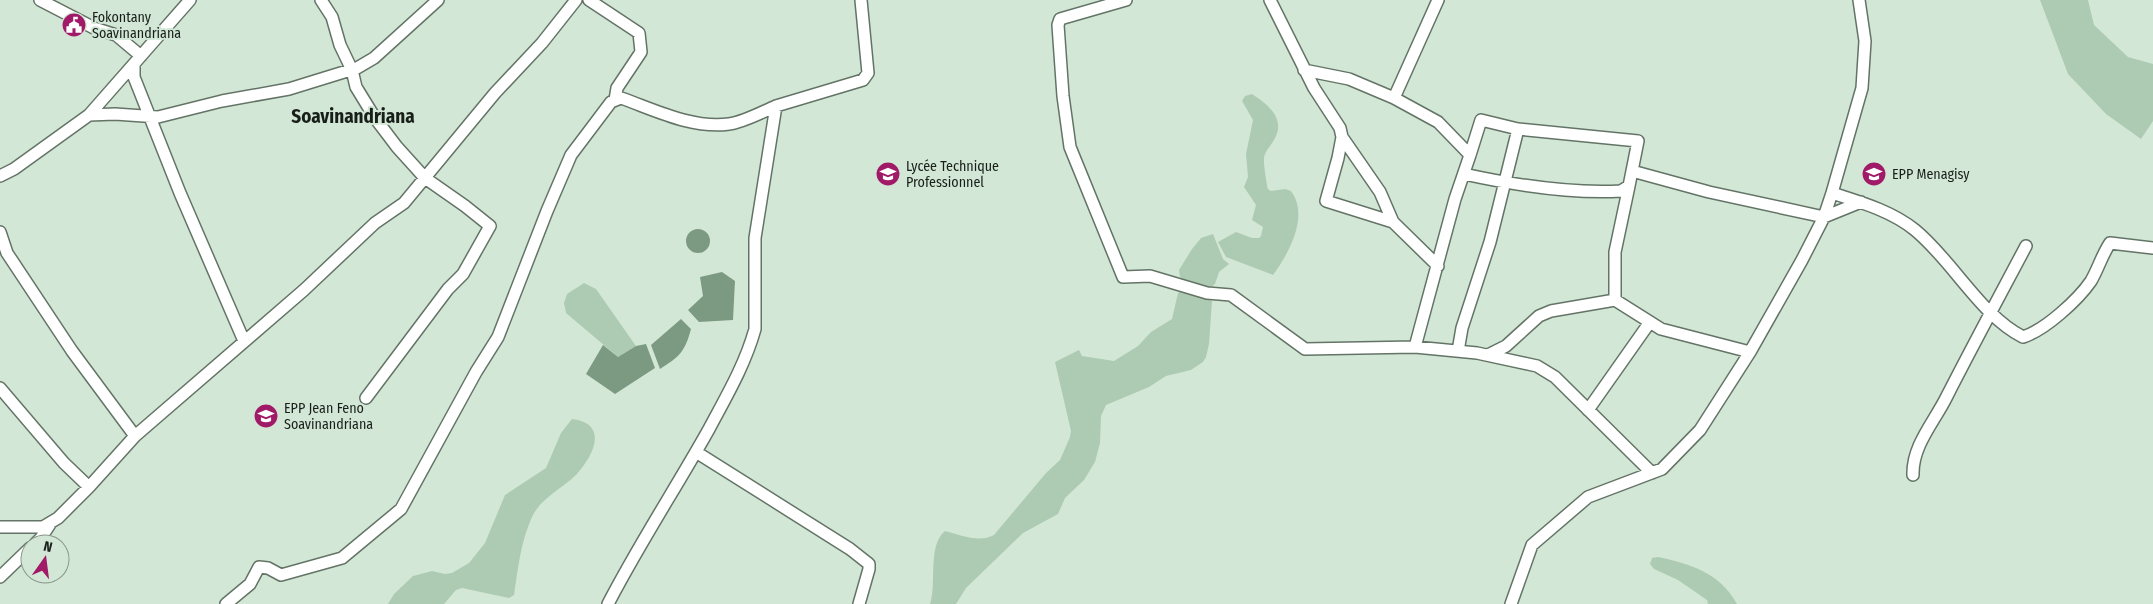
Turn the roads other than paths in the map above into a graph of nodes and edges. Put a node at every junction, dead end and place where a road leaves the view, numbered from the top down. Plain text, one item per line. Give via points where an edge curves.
1 (40, 0) edge
2 (190, 0) edge
3 (322, 0) edge
4 (438, 0) edge
5 (576, 0) edge
6 (590, 0) edge
7 (861, 0) edge
8 (1126, 0) edge
9 (1270, 0) edge
10 (1438, 0) edge
11 (1859, 0) edge
12 (138, 60) junction
13 (352, 70) junction
14 (1304, 70) junction
15 (1394, 98) junction
16 (615, 100) junction
17 (776, 106) junction
18 (89, 115) junction
19 (150, 116) junction
20 (1518, 129) junction
21 (1342, 137) junction
22 (1470, 155) junction
23 (1632, 171) junction
24 (1464, 174) junction
25 (0, 176) edge
26 (425, 178) junction
27 (1504, 183) junction
28 (1629, 186) junction
29 (1832, 193) junction
30 (1860, 202) junction
31 (1824, 217) junction
32 (1393, 222) junction
33 (0, 232) edge
34 (2026, 246) dead end
35 (2153, 248) edge
36 (1438, 266) junction
37 (1614, 300) junction
38 (1991, 312) junction
39 (1650, 322) junction
40 (244, 341) junction
41 (1415, 347) junction
42 (1458, 351) junction
43 (1750, 352) junction
44 (1488, 355) junction
45 (0, 388) edge
46 (366, 398) dead end
47 (1588, 410) junction
48 (135, 436) junction
49 (696, 452) junction
50 (1652, 473) junction
51 (1913, 475) dead end
52 (89, 487) junction
53 (50, 524) junction
54 (0, 527) edge
55 (44, 534) edge
56 (20, 558) edge
57 (0, 577) edge
58 (226, 604) edge
59 (608, 604) edge
60 (859, 604) edge
61 (1511, 604) edge

1 - 12 street via 94,28 116,35
2 - 12 street
3 - 13 street
4 - 13 street via 374,58
5 - 26 street
6 - 16 street via 639,33 641,52 617,88
7 - 17 street via 868,73 863,80
8 - 41 street via 1060,19 1058,25 1070,147 1123,277 1150,276 1207,293 1231,295 1304,349
9 - 14 street
10 - 15 street
11 - 29 street via 1865,41 1862,88
12 - 18 street
12 - 19 street via 134,77
13 - 19 street via 289,88 158,117
13 - 26 street via 356,87 375,118
14 - 15 street via 1349,79
14 - 21 street via 1340,128
15 - 22 street via 1438,122
16 - 17 street via 621,98 694,123 715,125 731,124
16 - 58 street via 571,155 498,337 401,509 342,558 282,575 259,567 250,584
17 - 49 street via 754,238 755,329 731,388
18 - 19 street
18 - 25 street
19 - 40 street
20 - 22 street via 1481,120
20 - 23 street via 1638,141
20 - 27 street
21 - 32 street via 1380,192
21 - 32 street via 1326,201
22 - 24 street
23 - 28 street
23 - 31 street
24 - 27 street
24 - 36 street
26 - 40 street via 404,203 375,223
26 - 46 street via 490,226 463,274 448,289
27 - 28 street via 1607,192 1621,191
27 - 42 street
28 - 37 street via 1616,252
29 - 30 street
29 - 31 street
30 - 31 street
30 - 38 street via 1898,218 1915,230
31 - 43 street
32 - 36 street
33 - 48 street via 7,253 72,352
34 - 38 street
35 - 38 street via 2110,243 2090,281 2058,316 2034,333 2024,336 2013,332
36 - 41 street
37 - 39 street
37 - 44 street via 1539,316 1506,346
38 - 51 street via 1942,406 1929,424
39 - 43 street via 1661,329
39 - 47 street
40 - 48 street
41 - 42 street
42 - 44 street
43 - 50 street via 1700,430 1662,469
44 - 47 street via 1537,366 1555,377
45 - 52 street via 64,463
47 - 50 street
48 - 52 street
49 - 59 street
49 - 60 street via 869,564
50 - 61 street via 1588,497 1532,545
52 - 53 street
53 - 54 street via 34,528
53 - 55 street
56 - 57 street

